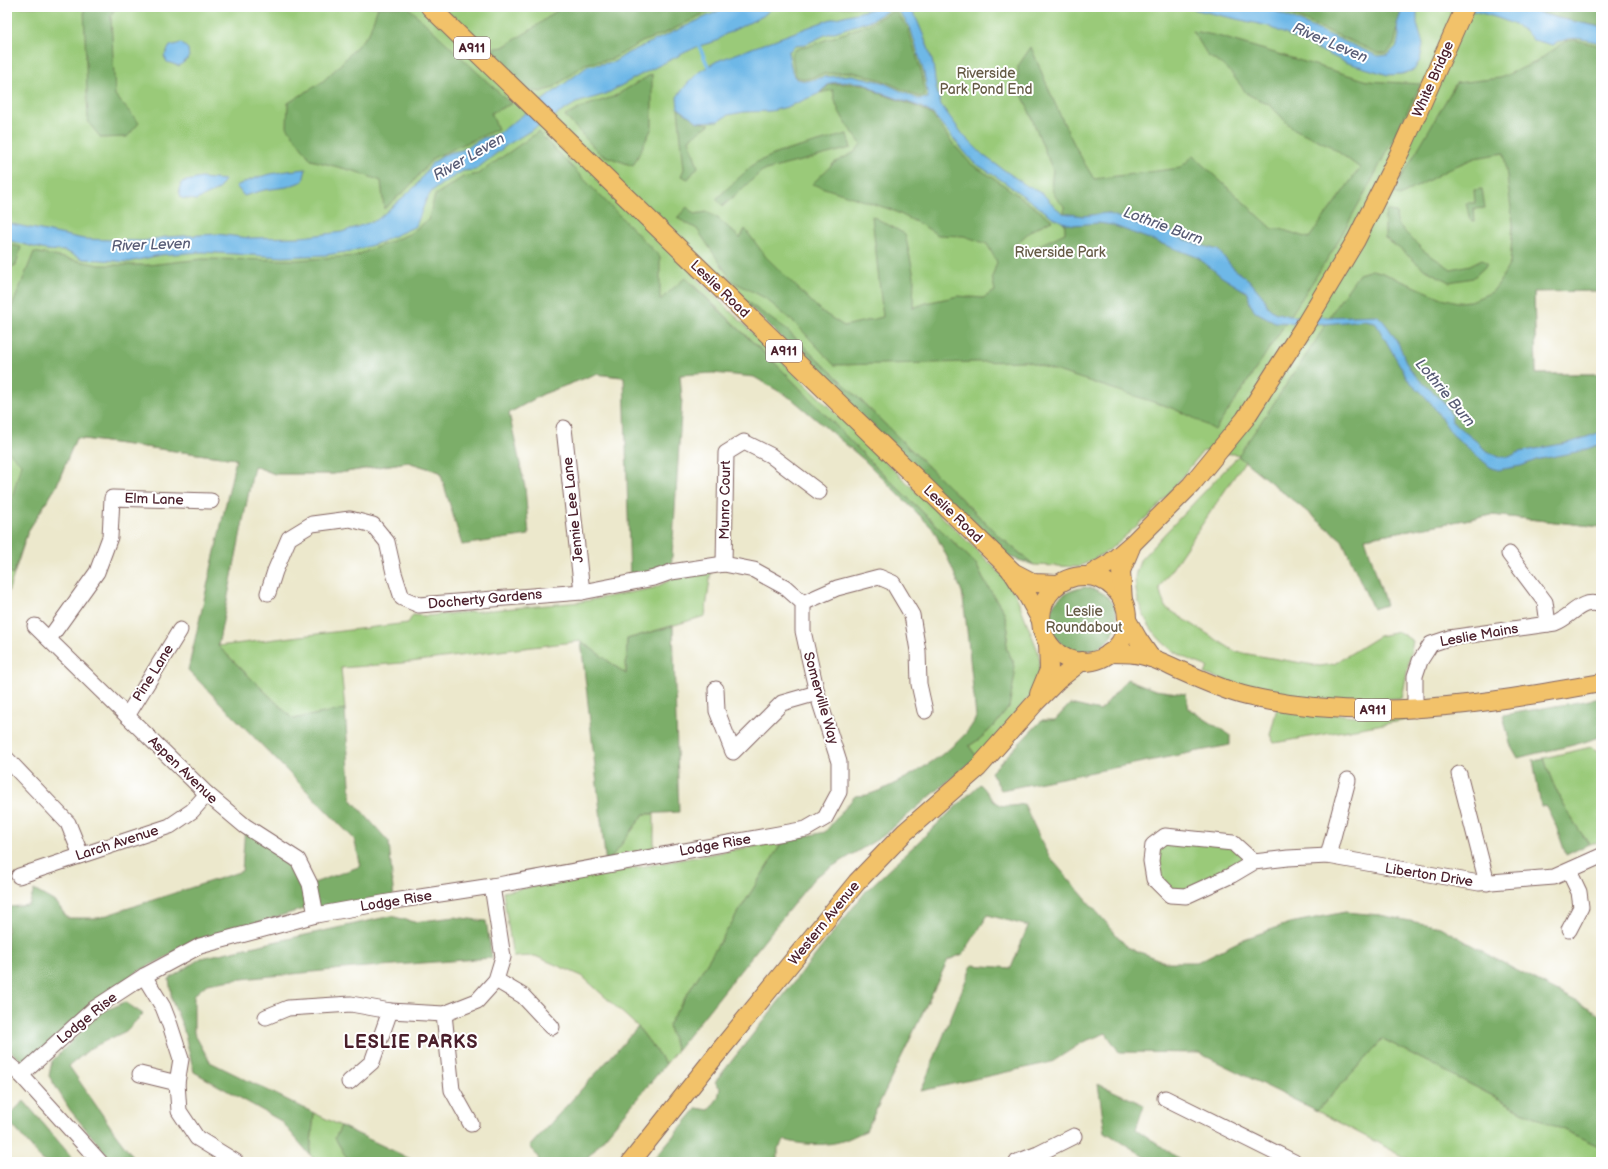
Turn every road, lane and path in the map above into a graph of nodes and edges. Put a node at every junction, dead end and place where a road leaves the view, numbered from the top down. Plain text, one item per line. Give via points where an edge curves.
1 (430, 7) edge
2 (1465, 7) edge
3 (564, 428) dead end
4 (819, 492) dead end
5 (211, 501) dead end
6 (1133, 543) junction
7 (1509, 554) dead end
8 (724, 564) junction
9 (1011, 570) junction
10 (1088, 576) junction
11 (1058, 584) junction
12 (582, 592) junction
13 (268, 593) dead end
14 (1123, 602) junction
15 (803, 604) junction
16 (1601, 605) edge
17 (1041, 620) junction
18 (1127, 620) junction
19 (1548, 624) junction
20 (35, 626) dead end
21 (180, 630) dead end
22 (49, 639) junction
23 (1048, 642) junction
24 (1109, 653) junction
25 (1151, 658) junction
26 (1082, 661) junction
27 (1601, 683) edge
28 (716, 689) dead end
29 (817, 693) junction
30 (1036, 702) junction
31 (1415, 710) junction
32 (925, 711) dead end
33 (127, 716) junction
34 (7, 759) edge
35 (1459, 774) dead end
36 (1348, 780) dead end
37 (207, 794) junction
38 (813, 825) joint
39 (81, 855) junction
40 (1328, 856) junction
41 (1601, 856) edge
42 (1254, 862) junction
43 (1569, 871) junction
44 (19, 876) dead end
45 (1487, 883) junction
46 (492, 886) junction
47 (316, 915) junction
48 (1569, 930) dead end
49 (144, 976) junction
50 (496, 980) junction
51 (390, 1012) junction
52 (444, 1014) junction
53 (266, 1017) dead end
54 (552, 1027) dead end
55 (7, 1063) edge
56 (140, 1074) dead end
57 (21, 1075) junction
58 (349, 1082) dead end
59 (177, 1083) junction
60 (1165, 1098) dead end
61 (471, 1124) dead end
62 (1074, 1136) dead end
63 (100, 1162) edge
64 (236, 1162) edge
65 (631, 1162) edge
66 (1017, 1162) edge
67 (1294, 1162) edge

1 - 9 main road, Leslie Road / A911
2 - 6 main road, White Bridge via 1402,150 1334,278 1240,425 1191,485
3 - 12 street, Jennie Lee Lane
4 - 8 street, Munro Court via 770,455 744,442 726,453
5 - 22 street, Elm Lane via 112,498 110,537 97,572
6 - 10 main road, White Bridge via 1110,563
6 - 14 main road via 1121,571
7 - 19 street via 1545,602
8 - 12 street via 671,572 654,578
8 - 15 street via 754,570 785,587
9 - 11 main road, A911 via 1034,583
9 - 17 main road, A911
10 - 11 main road, A911 via 1068,579
10 - 14 main road, A911 via 1099,578 1109,584
11 - 17 main road, A911 via 1043,606
12 - 13 street, Docherty Gardens via 420,605 402,598 387,542 373,525 350,519 312,524 288,538
14 - 18 main road, A911
15 - 29 street, Somerville Way via 803,631
15 - 32 street via 837,588 879,577 893,583 912,614 918,651 919,684
16 - 19 street, Leslie Mains via 1584,604 1562,621
17 - 23 main road, A911
18 - 24 main road via 1118,644
18 - 25 main road, A911
19 - 31 street, Leslie Mains via 1449,638 1431,644 1420,661 1415,676
20 - 22 street, Aspen Avenue
21 - 33 street, Pine Lane
22 - 33 street, Aspen Avenue
23 - 26 main road, A911 via 1057,652 1069,659
23 - 30 main road via 1049,670
24 - 25 main road, A911 via 1131,653
24 - 26 main road, A911 via 1097,659
25 - 31 main road, A911 via 1192,677 1245,696 1350,711
26 - 30 main road, Western Avenue
27 - 31 main road, A911
28 - 29 street via 717,711 733,752 782,703
29 - 38 street, Somerville Way via 839,762 839,792 825,818
30 - 65 main road, Western Avenue via 978,768 905,832 857,882
33 - 37 street, Aspen Avenue
34 - 39 street via 68,823
35 - 45 street
36 - 40 street
37 - 39 street, Larch Avenue via 192,811 170,826
37 - 47 street, Aspen Avenue via 246,826 298,860 310,884
38 - 46 street, Lodge Rise via 806,829
39 - 44 street, Larch Avenue
40 - 42 street, Liberton Drive
40 - 45 street, Liberton Drive via 1450,879
41 - 43 street, Liberton Drive
42 - 42 street, Liberton Drive via 1186,896 1170,895 1154,879 1151,861 1153,845 1164,836 1233,843
43 - 45 street, Liberton Drive via 1554,877
43 - 48 street via 1579,892 1581,907
46 - 47 street, Lodge Rise
46 - 50 street via 503,957
47 - 49 street, Lodge Rise via 200,946
49 - 57 street, Lodge Rise via 95,1008
49 - 59 street via 163,1007 181,1059
50 - 52 street via 477,1001
50 - 54 street via 523,996
51 - 52 street
51 - 53 street via 351,1004 288,1008
51 - 58 street via 372,1062
52 - 61 street via 452,1090
55 - 57 street
56 - 59 street
57 - 63 street
59 - 64 street via 179,1111 198,1138
60 - 67 street
62 - 66 street

